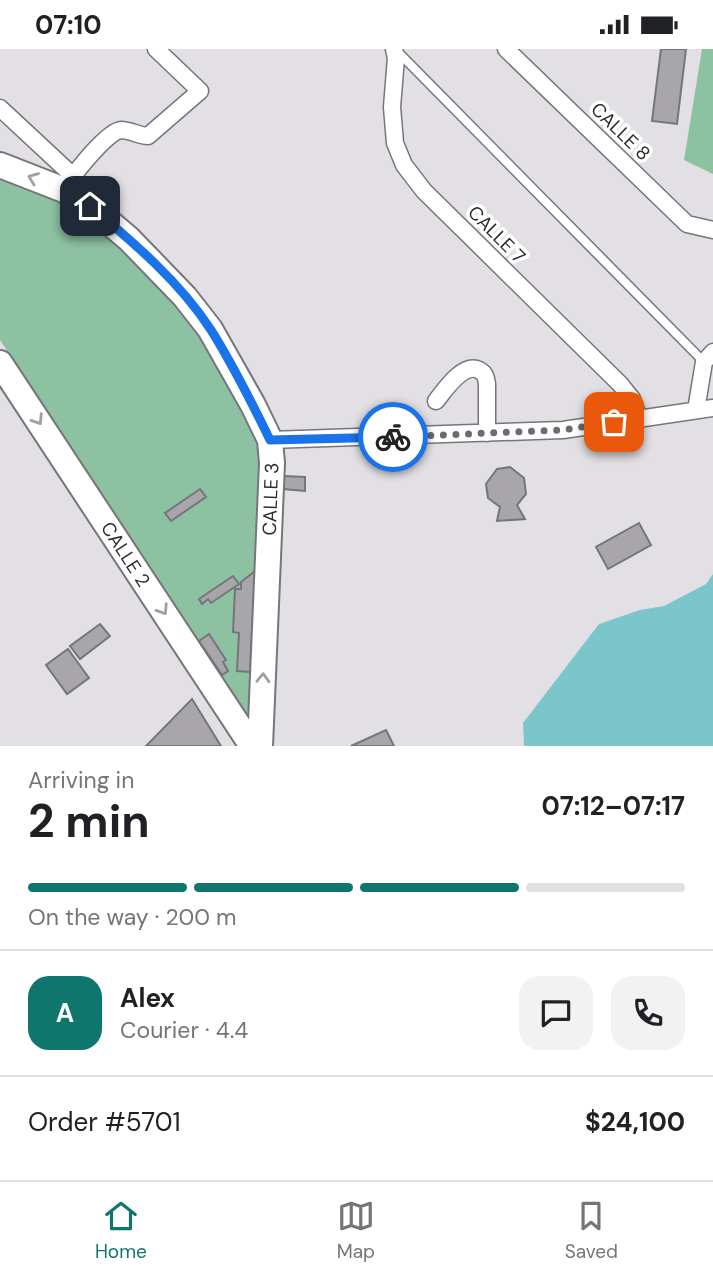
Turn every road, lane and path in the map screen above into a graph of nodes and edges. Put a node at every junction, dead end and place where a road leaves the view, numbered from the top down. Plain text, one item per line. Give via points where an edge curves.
1 (156, 49) edge
2 (394, 49) edge
3 (506, 49) edge
4 (0, 108) edge
5 (0, 166) edge
6 (68, 183) junction
7 (713, 230) edge
8 (709, 357) edge
9 (0, 363) edge
10 (436, 401) dead end
11 (713, 408) edge
12 (696, 410) junction
13 (639, 419) junction
14 (487, 433) junction
15 (270, 440) junction
16 (252, 746) edge
17 (260, 746) edge

1 - 6 street via 200,90 148,136 116,131
2 - 8 lane, CALLE 7
2 - 13 street, CALLE 7 via 395,143 404,165 424,191 620,384
3 - 7 street, CALLE 8 via 687,224
4 - 6 street, CALLE 3
6 -> 5 main road, CALLE 3
6 - 15 main road, CALLE 3 via 185,297 210,329
8 - 12 street
9 -> 16 main road, CALLE 2
10 - 14 street via 456,376 474,368 481,371 487,384
11 - 12 street
12 - 13 street
13 - 14 street via 563,430
14 - 15 street
17 -> 15 main road, CALLE 3

